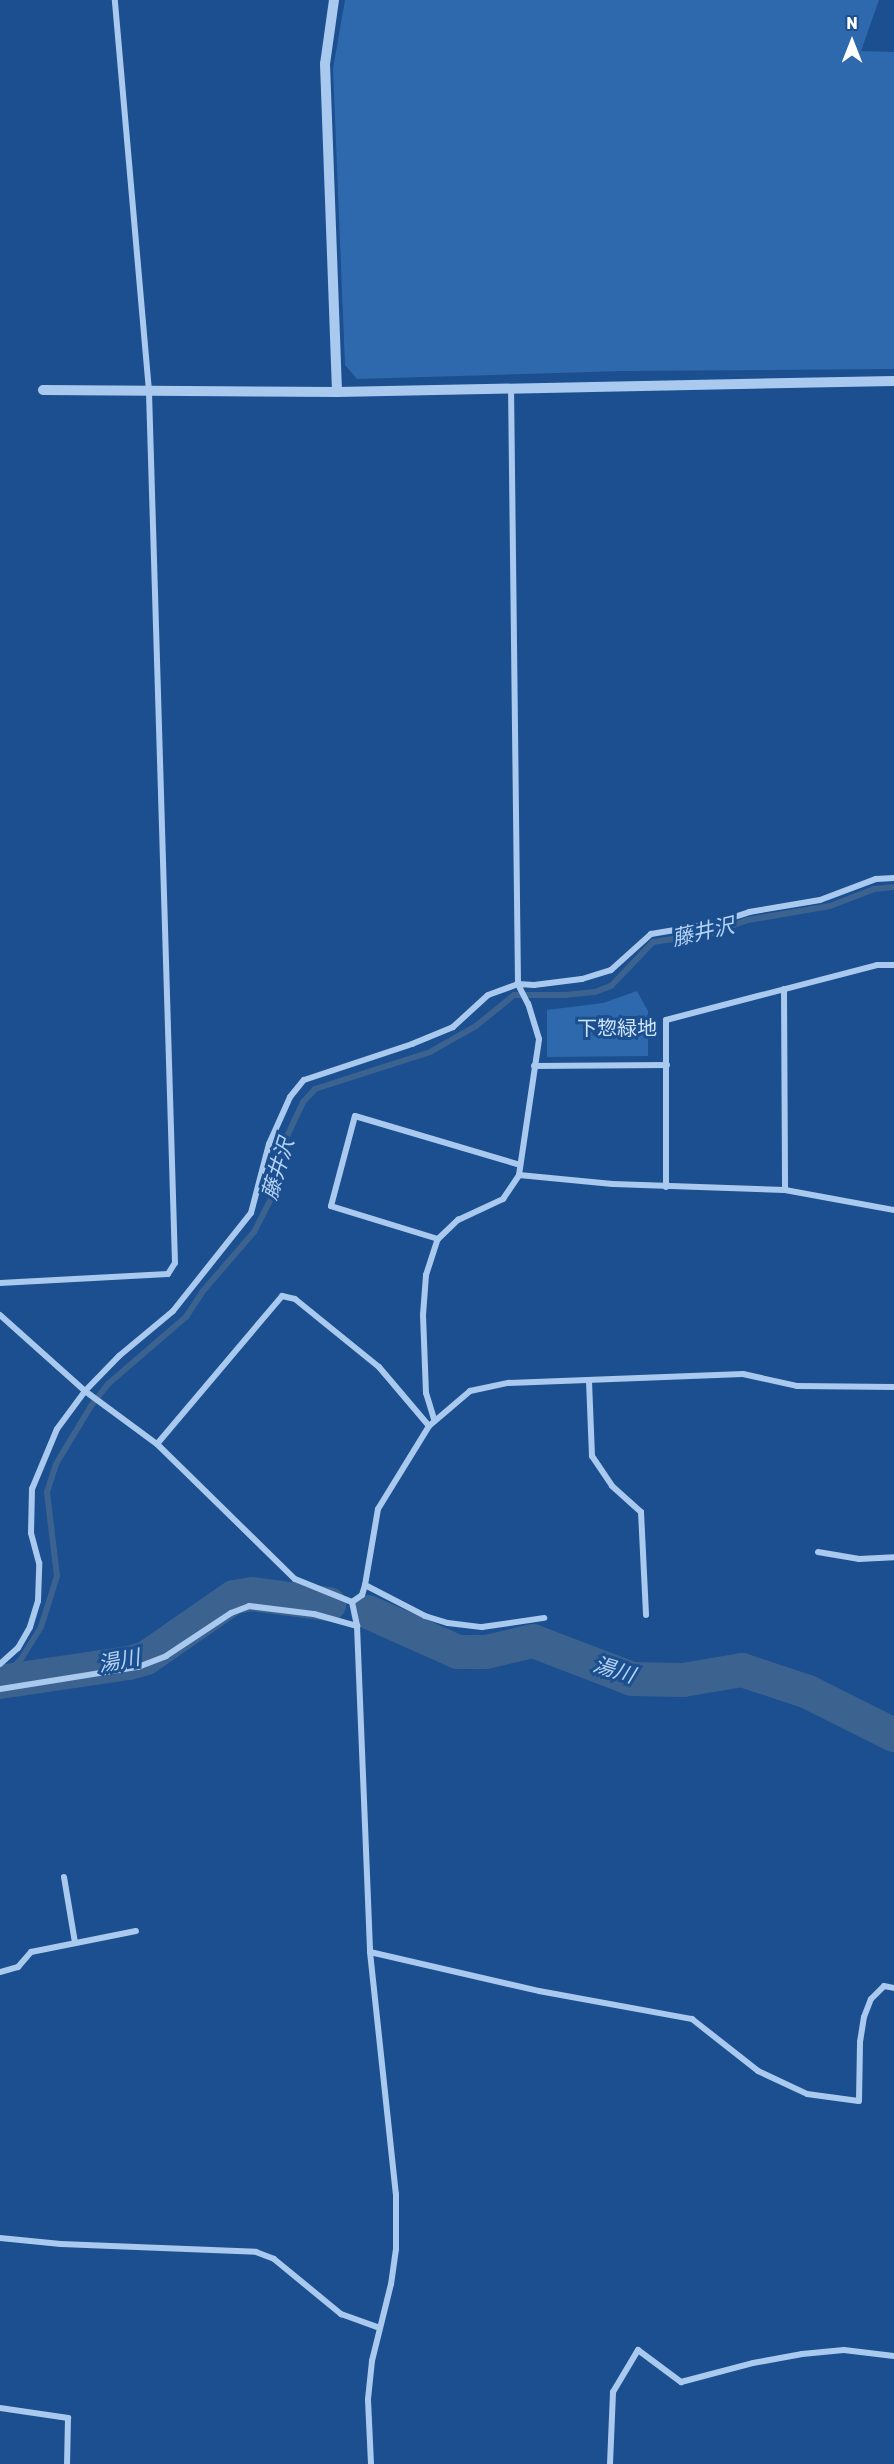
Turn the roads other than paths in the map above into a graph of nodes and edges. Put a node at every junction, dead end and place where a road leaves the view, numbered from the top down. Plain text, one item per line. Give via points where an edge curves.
1 (115, 0) edge
2 (334, 0) edge
3 (894, 381) edge
4 (511, 387) junction
5 (43, 390) dead end
6 (149, 391) junction
7 (337, 392) junction
8 (894, 878) edge
9 (894, 965) edge
10 (518, 984) junction
11 (784, 989) junction
12 (667, 1065) junction
13 (534, 1066) junction
14 (520, 1165) junction
15 (519, 1175) junction
16 (666, 1187) junction
17 (785, 1190) junction
18 (894, 1210) edge
19 (438, 1239) junction
20 (0, 1283) edge
21 (0, 1315) edge
22 (589, 1382) junction
23 (894, 1387) edge
24 (85, 1391) junction
25 (434, 1419) junction
26 (429, 1426) junction
27 (157, 1444) junction
28 (818, 1551) dead end
29 (894, 1557) edge
30 (365, 1586) junction
31 (352, 1602) junction
32 (646, 1615) dead end
33 (544, 1618) dead end
34 (357, 1626) junction
35 (0, 1664) edge
36 (0, 1689) edge
37 (64, 1877) dead end
38 (136, 1931) dead end
39 (75, 1943) junction
40 (370, 1952) junction
41 (0, 1972) edge
42 (894, 1988) edge
43 (0, 2238) edge
44 (380, 2328) junction
45 (894, 2356) edge
46 (0, 2408) edge
47 (67, 2464) edge
48 (371, 2464) edge
49 (610, 2464) edge

1 - 6 street
2 - 7 street via 325,64
3 - 4 street
4 - 7 street
4 - 10 street
5 - 6 street
6 - 7 street
6 - 20 street via 175,1263 168,1275
8 - 10 street via 876,879 820,900 651,934 611,970 582,979
9 - 11 street via 877,965
10 - 13 street via 539,1040
10 - 24 street via 488,995 453,1027 303,1080 290,1097 269,1144 251,1213 173,1311 119,1356
11 - 12 street via 666,1020
11 - 17 street
12 - 13 street
12 - 16 street
13 - 14 street
14 - 15 street
14 - 19 street via 355,1116 331,1206
15 - 16 street
15 - 19 street via 503,1200 458,1220
16 - 17 street
17 - 18 street
19 - 25 street via 426,1275 423,1315 426,1394
21 - 24 street
22 - 23 street via 743,1374 797,1386
22 - 25 street via 509,1383 470,1391
22 - 32 street via 592,1456 612,1486 641,1512
24 - 27 street
24 - 35 street via 57,1429 32,1489 31,1533 39,1563 38,1601 18,1648
25 - 26 street
26 - 27 street via 379,1367 295,1299 282,1296
26 - 30 street via 378,1509
27 - 31 street via 295,1579
28 - 29 street via 859,1559
30 - 31 street
30 - 33 street via 448,1623 482,1627
31 - 34 street
34 - 36 street via 314,1614 249,1606 231,1613 166,1656 138,1667
34 - 40 street
37 - 39 street
38 - 39 street
39 - 41 street via 31,1952 18,1967
40 - 42 street via 692,2019 758,2071 807,2094 859,2101 864,2017 871,1999 884,1986
40 - 44 street via 396,2194 396,2249
43 - 44 street via 256,2252 274,2259 341,2314
44 - 48 street via 368,2400
45 - 49 street via 844,2350 802,2354 681,2382 638,2350 613,2392
46 - 47 street via 68,2418

